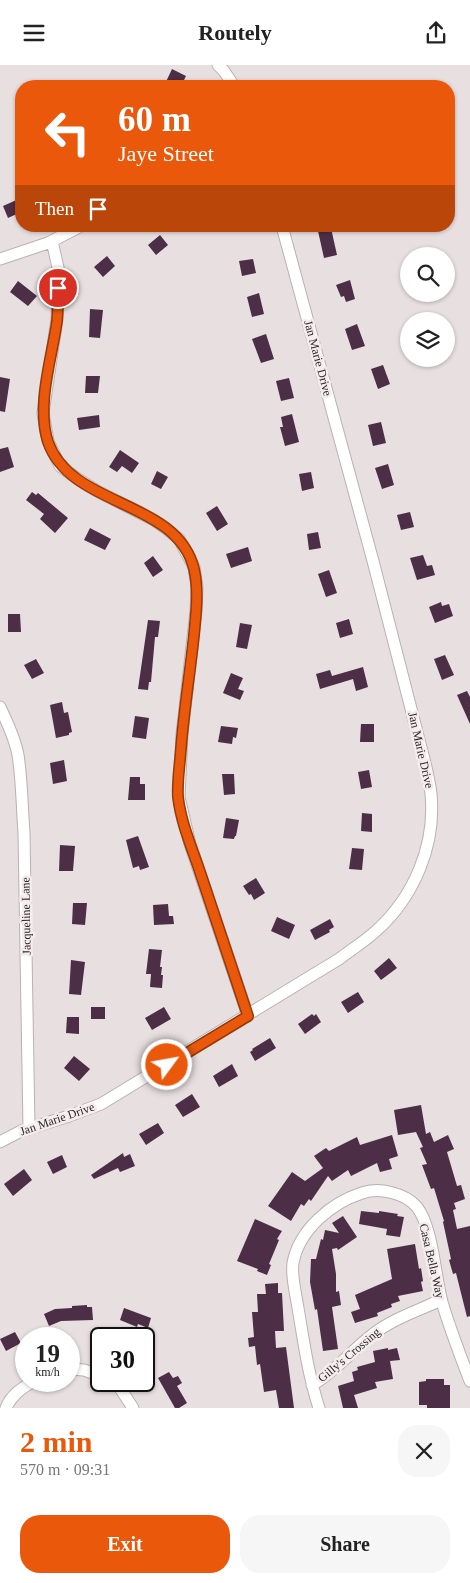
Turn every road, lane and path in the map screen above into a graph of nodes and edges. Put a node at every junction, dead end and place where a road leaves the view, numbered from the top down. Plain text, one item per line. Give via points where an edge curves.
1 (218, 65) edge
2 (229, 80) edge
3 (70, 232) edge
4 (284, 232) edge
5 (52, 241) junction
6 (0, 259) edge
7 (0, 707) edge
8 (248, 1016) junction
9 (29, 1129) junction
10 (0, 1141) edge
11 (441, 1300) junction
12 (470, 1381) edge
13 (312, 1385) junction
14 (17, 1392) edge
15 (123, 1392) edge
16 (6, 1408) edge
17 (133, 1408) edge
18 (319, 1408) edge

1 - 2 street
3 - 5 street
4 - 8 street, Jan Marie Drive via 415,721 431,793 431,820 425,851 412,887 388,919 339,959
5 - 6 street
5 - 8 street via 59,272 57,319 43,413 48,441 60,466 97,491 154,520 179,539 194,567 196,611 178,797 190,844
7 - 9 street, Jacqueline Lane via 17,753 22,798
8 - 9 street, Jan Marie Drive via 102,1104
9 - 10 street, Jan Marie Drive
11 - 12 street, Casa Bella Way
11 - 13 street, Gilly's Crossing via 384,1326 326,1377
11 - 13 street, Casa Bella Way via 426,1225 418,1208 405,1197 368,1190 337,1205 306,1233 293,1263 306,1363
13 - 18 street, Casa Bella Way
14 - 16 street
15 - 17 street

